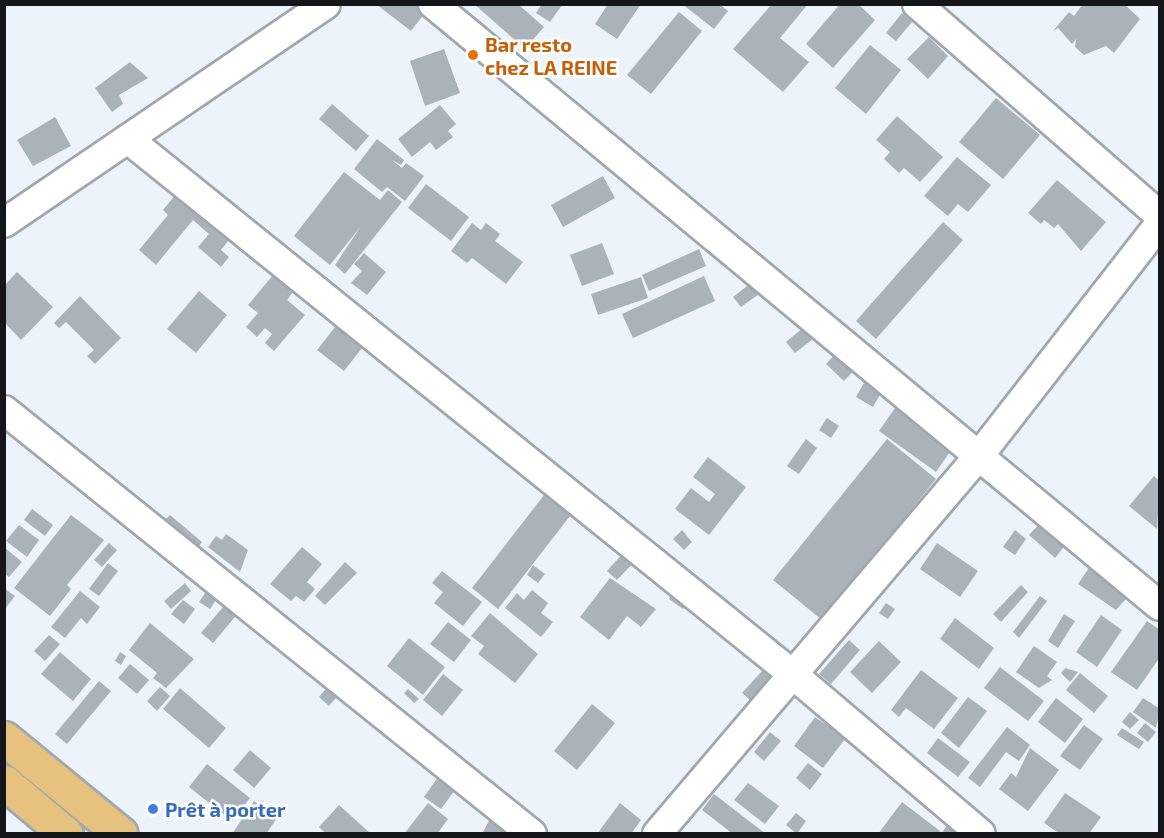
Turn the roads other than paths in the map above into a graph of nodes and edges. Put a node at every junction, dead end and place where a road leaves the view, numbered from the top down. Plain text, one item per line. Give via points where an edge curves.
1 (326, 4) edge
2 (433, 4) edge
3 (918, 4) edge
4 (128, 139) junction
5 (1160, 216) edge
6 (4, 223) edge
7 (1160, 224) edge
8 (4, 410) edge
9 (978, 457) junction
10 (1160, 606) edge
11 (790, 672) junction
12 (4, 738) edge
13 (4, 782) edge
14 (66, 834) edge
15 (121, 834) edge
16 (532, 834) edge
17 (657, 834) edge
18 (981, 834) edge

1 - 4 street
2 - 9 street
3 - 5 street
4 - 6 street
4 - 11 street
7 - 9 street
8 - 16 street
9 - 10 street
9 - 11 street
11 - 17 street
11 - 18 street
12 - 15 main road
13 - 14 main road

